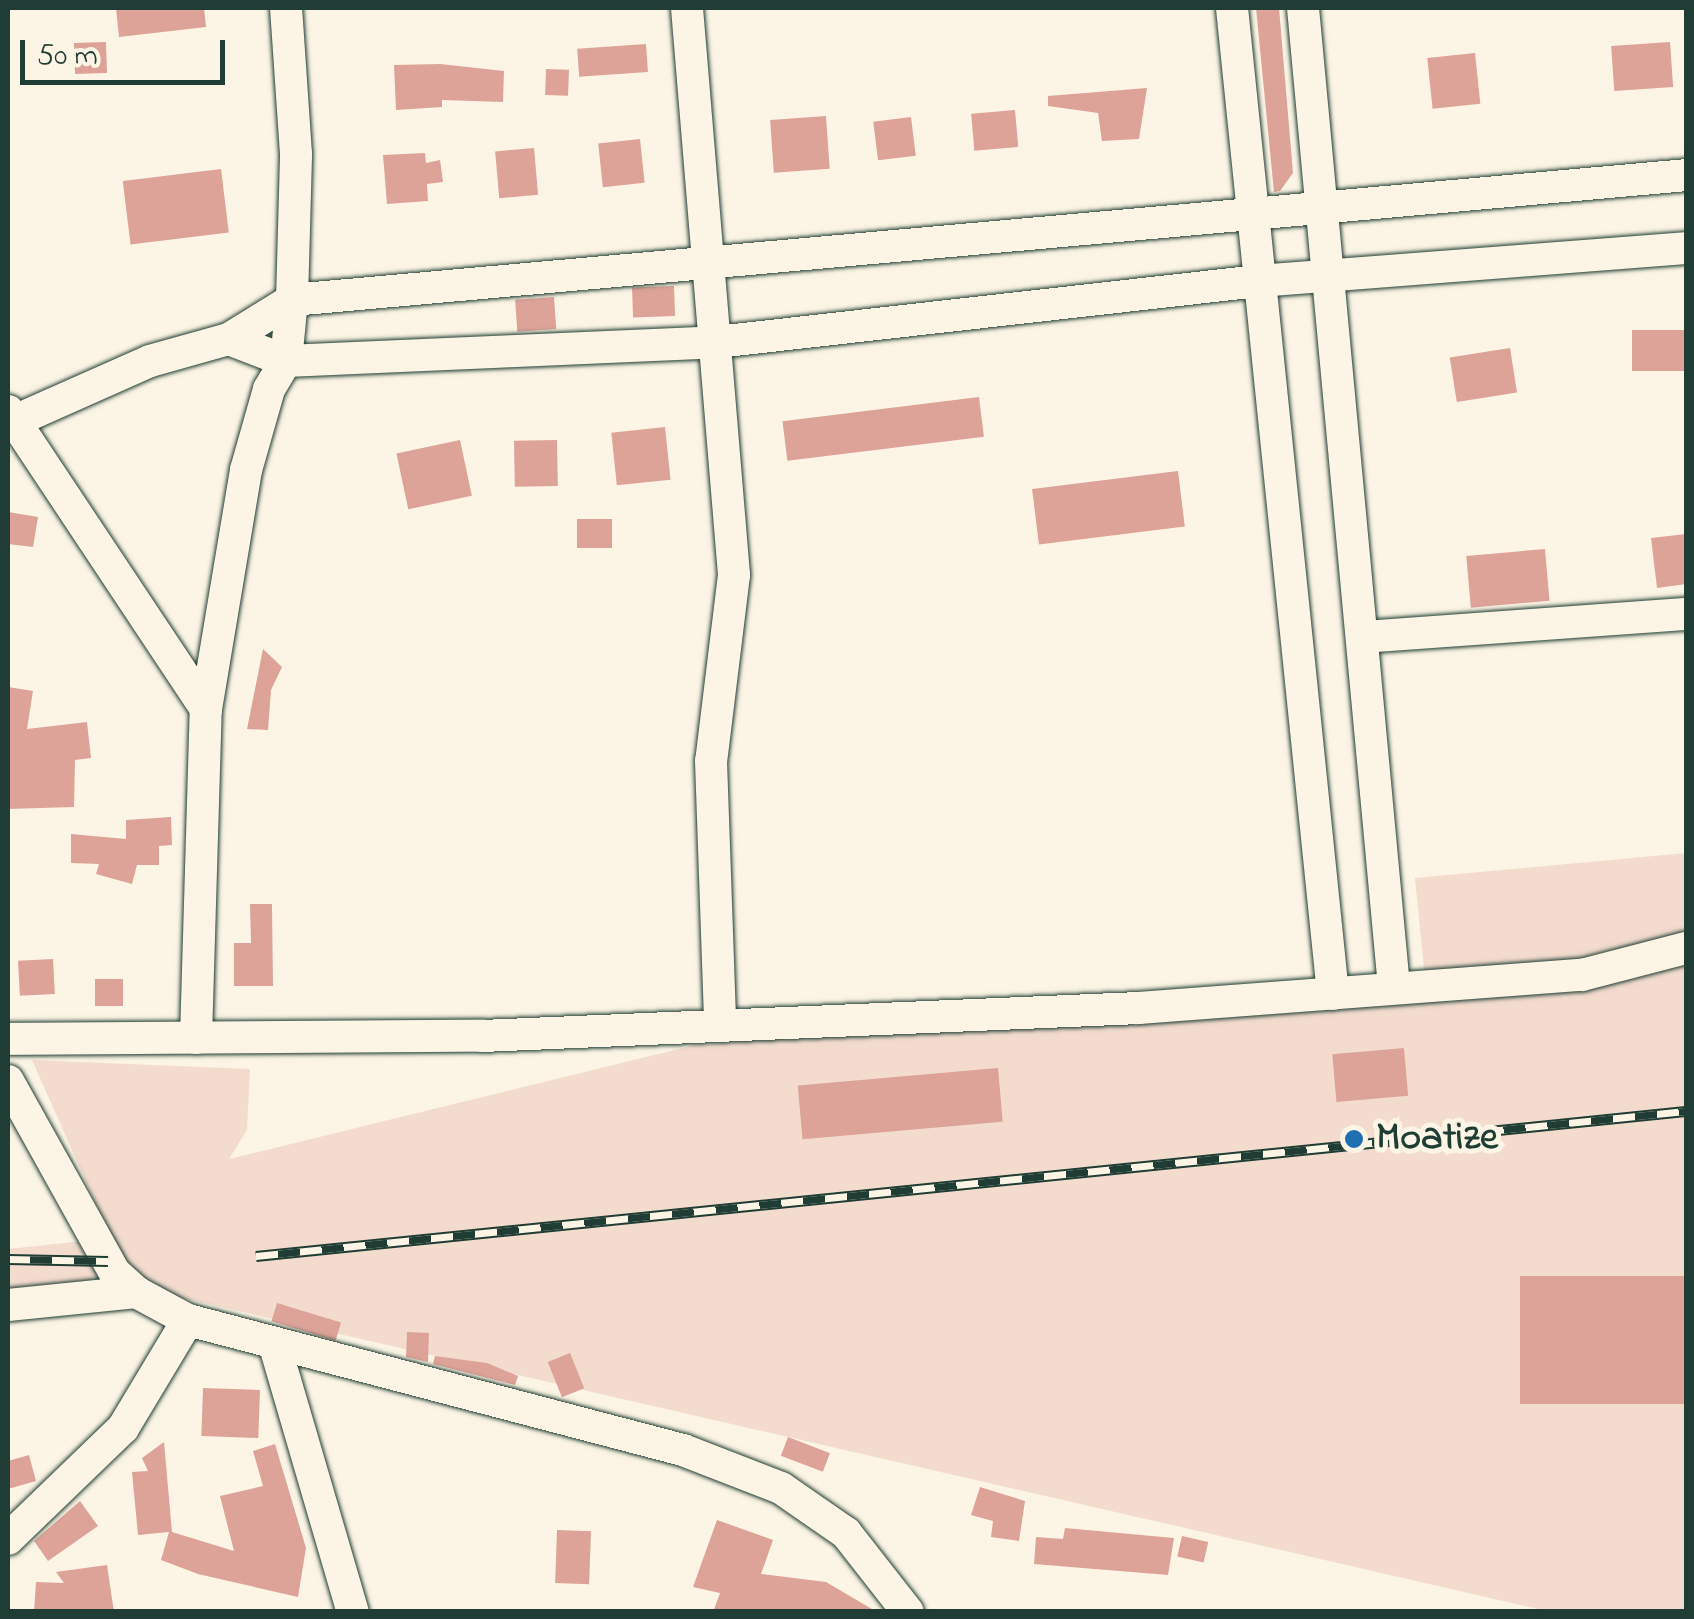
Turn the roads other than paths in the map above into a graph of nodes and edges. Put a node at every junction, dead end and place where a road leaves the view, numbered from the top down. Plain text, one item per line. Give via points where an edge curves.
1 (286, 8) edge
2 (686, 8) edge
3 (1232, 8) edge
4 (1303, 8) edge
5 (1686, 174) edge
6 (1322, 203) junction
7 (1252, 210) junction
8 (1686, 248) edge
9 (710, 259) junction
10 (1332, 274) junction
11 (1258, 280) junction
12 (292, 300) junction
13 (229, 339) junction
14 (717, 342) junction
15 (286, 361) junction
16 (11, 417) edge
17 (1686, 614) edge
18 (1363, 637) junction
19 (206, 709) junction
20 (1686, 948) edge
21 (1394, 988) junction
22 (1334, 994) junction
23 (720, 1021) junction
24 (196, 1038) junction
25 (8, 1039) edge
26 (8, 1081) edge
27 (136, 1292) junction
28 (8, 1305) edge
29 (188, 1320) junction
30 (275, 1346) junction
31 (8, 1539) edge
32 (353, 1612) edge
33 (908, 1612) edge

1 - 12 street via 296,154
2 - 9 street
3 - 7 street
4 - 6 street
5 - 6 street
6 - 7 street
6 - 10 street
7 - 9 street
7 - 11 street
8 - 10 street
9 - 12 street
9 - 14 street
10 - 11 street
10 - 18 street
11 - 14 street
11 - 22 street
12 - 13 street
12 - 15 street
13 - 15 street
13 - 16 street via 150,360
14 - 15 street
14 - 23 street via 734,575 711,761
15 - 19 street via 269,389 246,470
16 - 19 street
17 - 18 street
18 - 21 street
19 - 24 street
20 - 21 street via 1582,975
21 - 22 street
22 - 23 street
23 - 24 street via 482,1036
24 - 25 street
26 - 27 street via 115,1273
27 - 28 street
27 - 29 street
29 - 30 street
29 - 31 street via 122,1428
30 - 32 street
30 - 33 street via 683,1450 781,1488 846,1533

